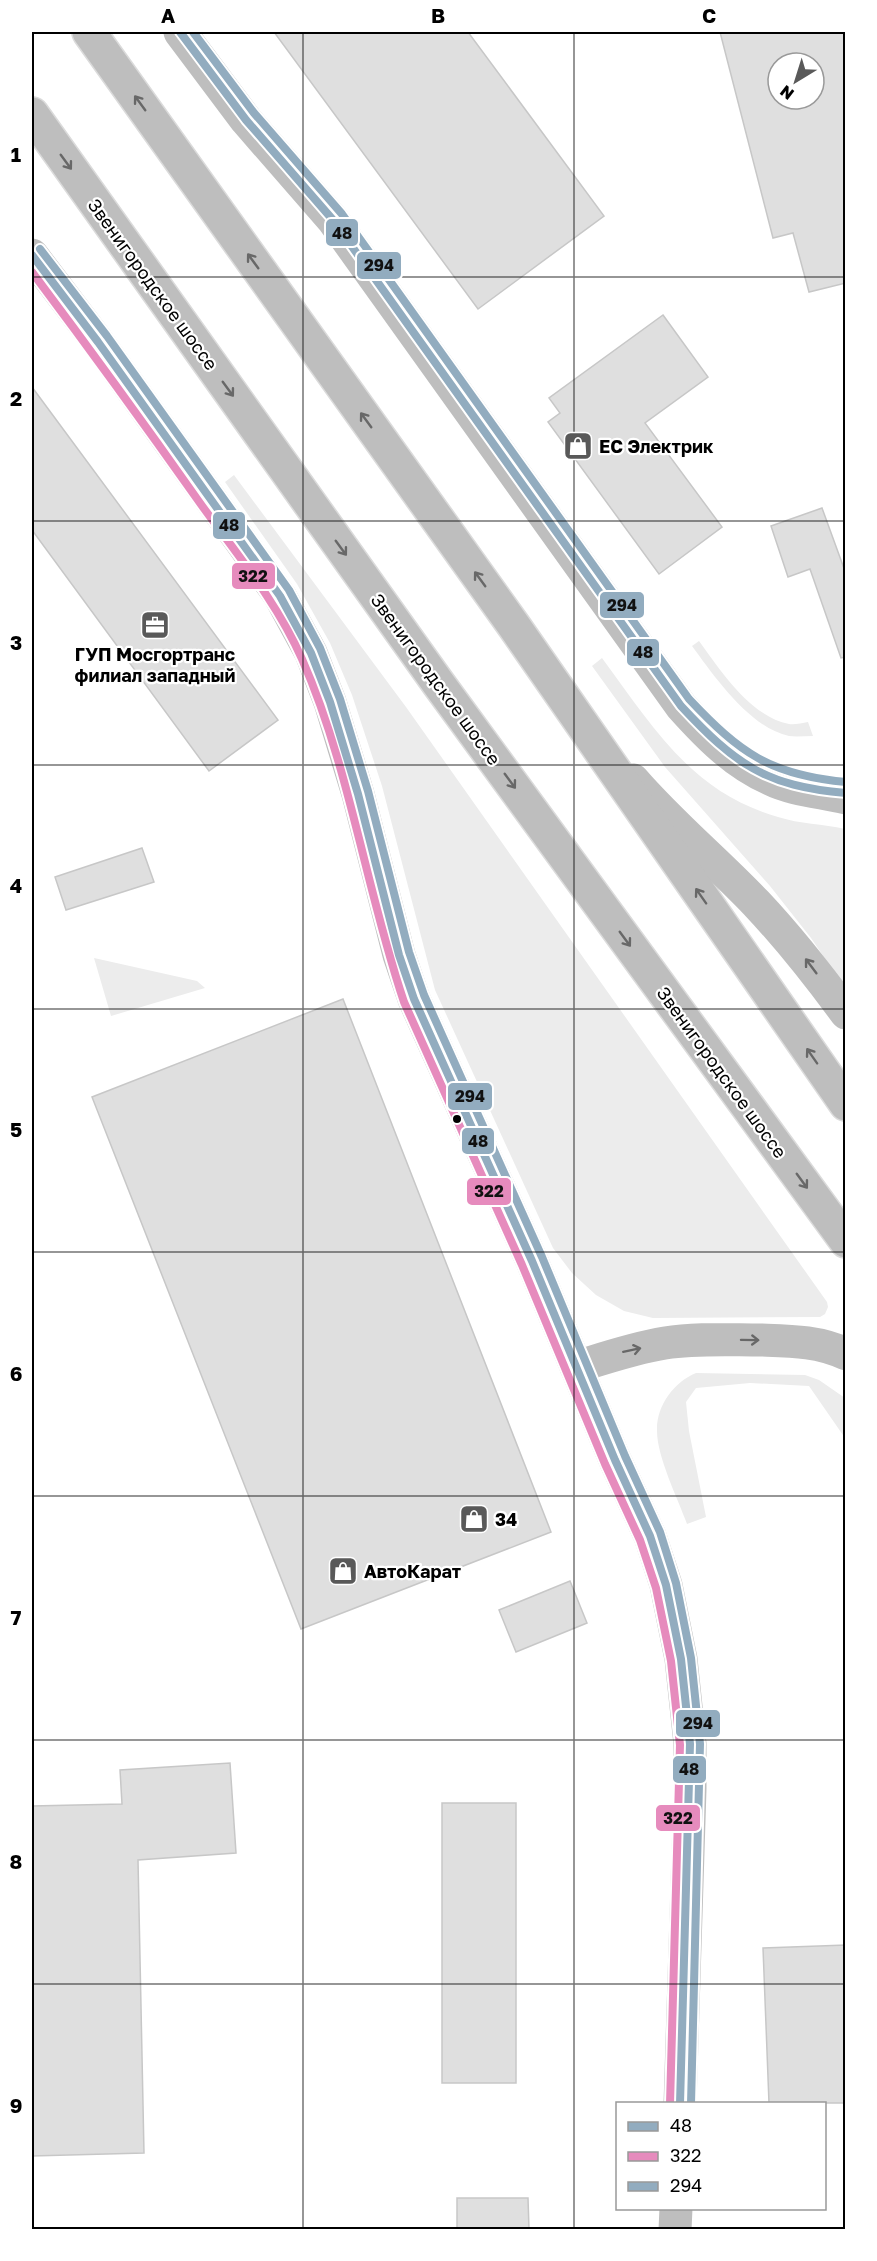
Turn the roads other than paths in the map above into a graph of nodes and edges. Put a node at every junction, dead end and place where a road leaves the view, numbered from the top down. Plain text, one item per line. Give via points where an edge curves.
1 (88, 32) edge
2 (180, 32) edge
3 (32, 114) edge
4 (32, 255) edge
5 (558, 690) junction
6 (838, 794) edge
7 (846, 1013) edge
8 (846, 1104) edge
9 (846, 1241) edge
10 (846, 1354) edge
11 (576, 1367) junction
12 (680, 2102) edge
13 (676, 2210) edge
14 (675, 2229) edge

5 -> 1 street
2 - 6 street via 246,120 333,220 681,706 709,737 741,763 771,780
3 -> 9 street, Звенигородское шоссе via 438,683
4 - 11 street via 280,596 311,653 358,794 414,999
7 -> 5 street via 797,949 643,792
8 -> 5 street
11 -> 10 street via 621,1352 692,1340 808,1342
11 - 12 street via 650,1536 666,1586 681,1659 690,1744 690,1789
13 - 14 street

